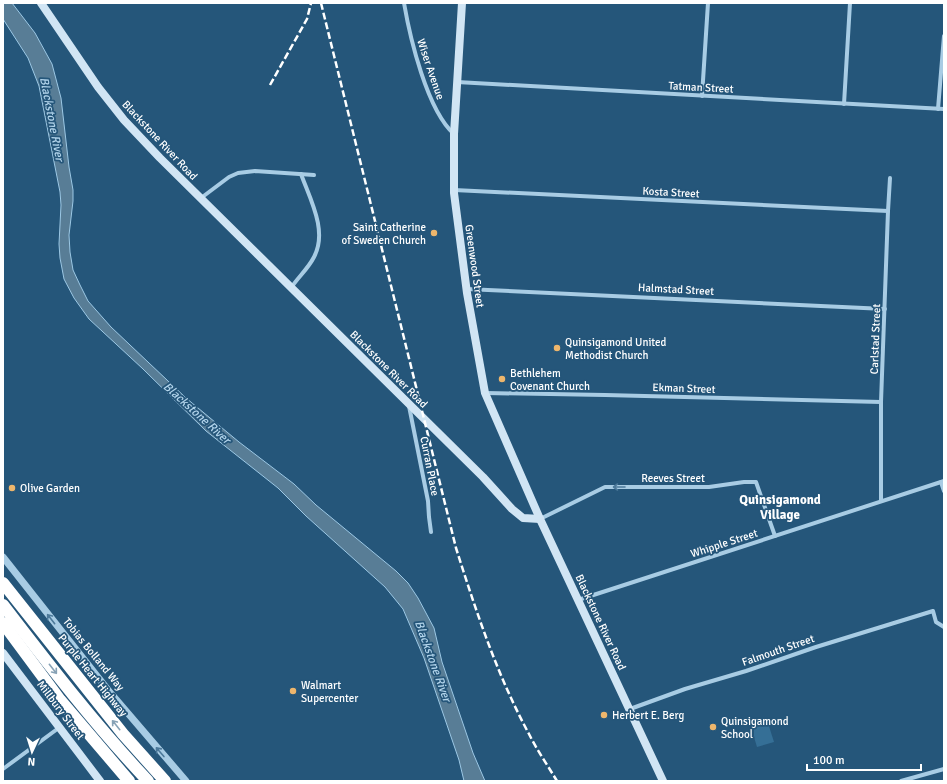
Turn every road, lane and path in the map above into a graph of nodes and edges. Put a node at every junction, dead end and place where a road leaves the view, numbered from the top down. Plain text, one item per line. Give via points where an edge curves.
1 (41, 3) edge
2 (404, 3) edge
3 (462, 3) edge
4 (708, 3) edge
5 (850, 3) edge
6 (944, 36) edge
7 (457, 82) junction
8 (702, 96) junction
9 (844, 104) junction
10 (938, 109) junction
11 (944, 109) edge
12 (454, 134) junction
13 (300, 174) junction
14 (314, 175) dead end
15 (890, 178) dead end
16 (454, 190) junction
17 (201, 199) junction
18 (888, 211) junction
19 (291, 288) junction
20 (466, 289) junction
21 (885, 309) junction
22 (485, 393) junction
23 (881, 402) junction
24 (408, 403) junction
25 (943, 481) edge
26 (944, 491) edge
27 (880, 501) junction
28 (540, 519) junction
29 (431, 532) dead end
30 (775, 536) junction
31 (5, 560) edge
32 (3, 583) edge
33 (578, 600) junction
34 (3, 605) edge
35 (3, 623) edge
36 (944, 626) edge
37 (3, 653) edge
38 (630, 709) junction
39 (60, 727) junction
40 (150, 765) junction
41 (3, 769) edge
42 (944, 769) edge
43 (100, 781) edge
44 (129, 781) edge
45 (148, 781) edge
46 (165, 781) edge
47 (168, 781) edge
48 (186, 781) edge
49 (664, 781) edge
50 (900, 781) edge

1 - 17 main road, Blackstone River Road via 112,104 140,138
2 - 12 street, Wiser Avenue via 412,41 431,98 439,116
3 - 7 main road, Greenwood Street
4 - 8 street
5 - 9 street
6 - 10 street
7 - 8 street, Tatman Street
7 - 12 main road, Greenwood Street
8 - 9 street, Tatman Street
9 - 10 street, Tatman Street
10 - 11 street, Tatman Street
12 - 16 main road, Greenwood Street
13 - 14 street
13 - 17 street via 249,171 238,173
13 - 19 street via 317,221 319,242 312,260
15 - 18 street, Carlstad Street
16 - 18 street, Kosta Street
16 - 20 main road, Greenwood Street
17 - 19 main road, Blackstone River Road
18 - 21 street, Carlstad Street
19 - 24 main road, Blackstone River Road
20 - 21 street, Halmstad Street
20 - 22 main road, Greenwood Street
21 - 23 street, Carlstad Street
22 - 23 street, Ekman Street
22 - 28 main road, Greenwood Street
23 - 27 street, Carlstad Street
24 - 28 main road, Blackstone River Road via 512,509 523,518
24 - 29 street, Curran Place via 428,501
25 - 26 street
25 - 27 street, Whipple Street
27 - 30 street, Whipple Street
30 -> 28 street, Reeves Street via 756,482 709,487 605,487
28 - 33 main road, Blackstone River Road
30 - 33 street, Whipple Street
48 -> 31 street, Tobias Bolland Way via 108,690
40 -> 32 highway, Purple Heart Highway
33 - 38 main road, Blackstone River Road
34 -> 45 highway via 67,688
35 - 44 highway via 60,700
36 - 38 street, Falmouth Street via 936,622 933,611 685,689
37 - 39 main road, Millbury Street
38 - 49 main road, Blackstone River Road
39 - 41 street
39 - 43 main road, Millbury Street
40 - 46 highway, Purple Heart Highway
40 - 47 highway
42 - 50 street

